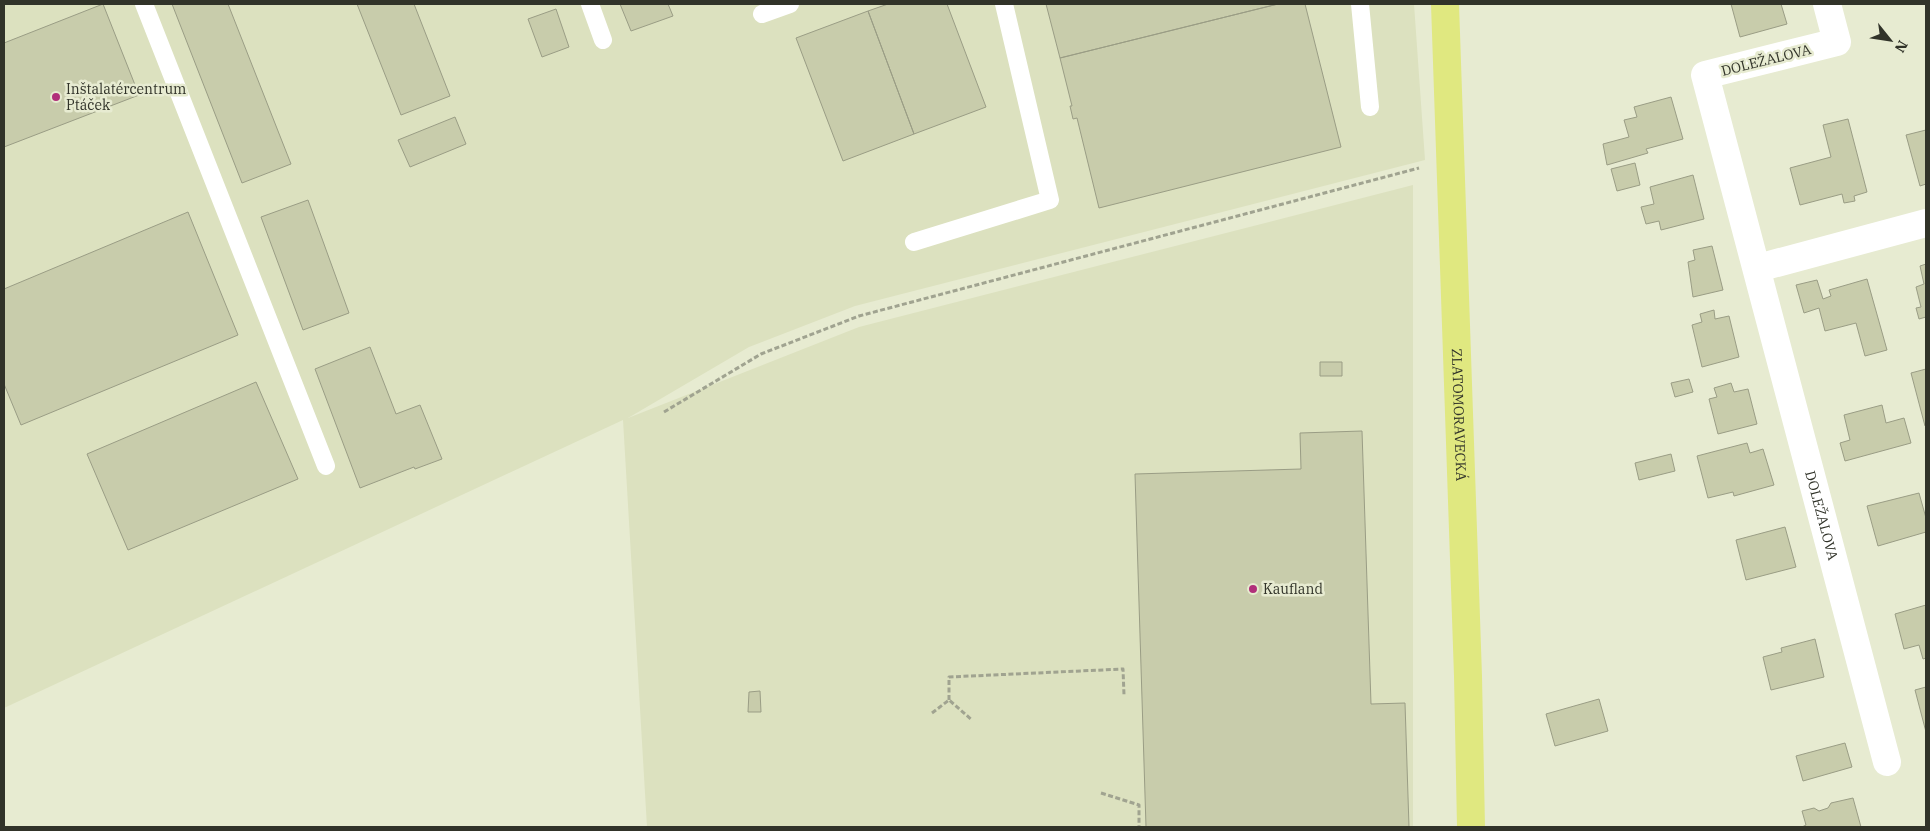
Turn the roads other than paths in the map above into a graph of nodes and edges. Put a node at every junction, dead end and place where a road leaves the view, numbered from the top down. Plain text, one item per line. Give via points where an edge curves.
1 (144, 4) edge
2 (590, 4) edge
3 (790, 4) edge
4 (1004, 4) edge
5 (1360, 4) edge
6 (1445, 4) edge
7 (1827, 4) edge
8 (762, 14) dead end
9 (603, 40) dead end
10 (1370, 107) dead end
11 (1926, 223) edge
12 (914, 242) dead end
13 (1758, 268) junction
14 (326, 466) dead end
15 (1887, 762) dead end
16 (1471, 827) edge

1 - 14 lane
2 - 9 lane
3 - 8 lane
4 - 12 lane via 1050,200
5 - 10 lane
6 - 16 main road, ZLATOMORAVECKÁ
7 - 13 street, DOLEŽALOVA via 1837,42 1705,75
11 - 13 street
13 - 15 street, DOLEŽALOVA

